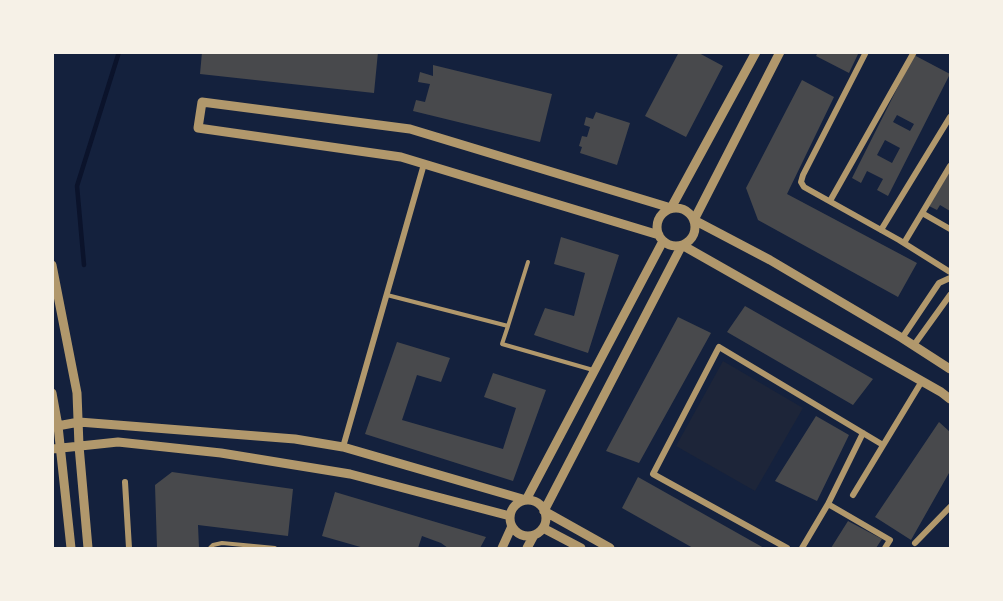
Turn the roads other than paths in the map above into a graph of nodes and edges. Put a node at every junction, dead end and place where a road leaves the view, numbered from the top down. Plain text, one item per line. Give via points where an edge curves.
1 (756, 52) edge
2 (780, 52) edge
3 (866, 52) edge
4 (914, 52) edge
5 (951, 117) edge
6 (424, 164) junction
7 (951, 166) edge
8 (830, 201) junction
9 (671, 208) junction
10 (922, 213) junction
11 (694, 220) junction
12 (951, 229) edge
13 (881, 230) junction
14 (661, 238) junction
15 (904, 243) junction
16 (682, 245) junction
17 (528, 262) dead end
18 (52, 266) edge
19 (951, 272) edge
20 (951, 278) edge
21 (386, 295) junction
22 (951, 295) edge
23 (508, 326) junction
24 (902, 338) junction
25 (914, 345) junction
26 (951, 369) edge
27 (594, 370) junction
28 (922, 381) junction
29 (52, 393) edge
30 (951, 399) edge
31 (79, 422) junction
32 (55, 426) edge
33 (863, 433) junction
34 (883, 445) junction
35 (79, 447) junction
36 (343, 447) junction
37 (56, 449) edge
38 (124, 482) dead end
39 (853, 495) dead end
40 (526, 501) junction
41 (828, 504) junction
42 (951, 507) edge
43 (544, 511) junction
44 (510, 516) junction
45 (512, 526) junction
46 (543, 528) junction
47 (534, 535) junction
48 (915, 543) dead end
49 (71, 549) edge
50 (88, 549) edge
51 (129, 549) edge
52 (210, 549) edge
53 (275, 549) edge
54 (502, 549) edge
55 (527, 549) edge
56 (581, 549) edge
57 (610, 549) edge
58 (787, 549) edge
59 (802, 549) edge
60 (885, 549) edge

1 - 9 street
2 - 11 street
3 - 8 street via 802,175 804,187
4 - 8 street
5 - 13 street
6 - 9 street via 401,157 198,128 202,102 410,129
6 - 14 street
6 - 21 street
7 - 10 street
8 - 13 street
9 - 11 street via 682,209
9 - 14 street via 658,219
10 - 12 street
10 - 15 street
11 - 16 street via 692,238
11 - 24 street
13 - 15 street
14 - 16 street via 668,244
14 - 27 street
15 - 19 street
16 - 28 street
16 - 43 street
17 - 23 lane
18 - 31 street via 78,393
20 - 24 street via 939,283
21 - 23 lane
21 - 36 street
22 - 25 street
23 - 27 lane via 502,344
24 - 25 street
25 - 26 street
27 - 40 street
28 - 30 street
28 - 34 street
29 - 32 street
31 - 32 street
31 - 35 street
31 - 36 street via 295,439
32 - 37 street
33 - 34 street
33 - 41 street
33 - 58 street via 719,347 653,474
34 - 39 street
35 - 37 street
35 - 44 street via 118,442 221,453 350,474
35 - 50 street
36 - 40 street
37 - 49 street
38 - 51 street
40 - 43 street via 537,503
40 - 44 street via 514,507
41 - 59 street
41 - 60 street via 890,540
42 - 48 street
43 - 46 street
43 - 57 street
44 - 45 street
45 - 47 street via 521,534
45 - 54 street
46 - 47 street
46 - 56 street
47 - 55 street
52 - 53 lane via 213,544 222,543

